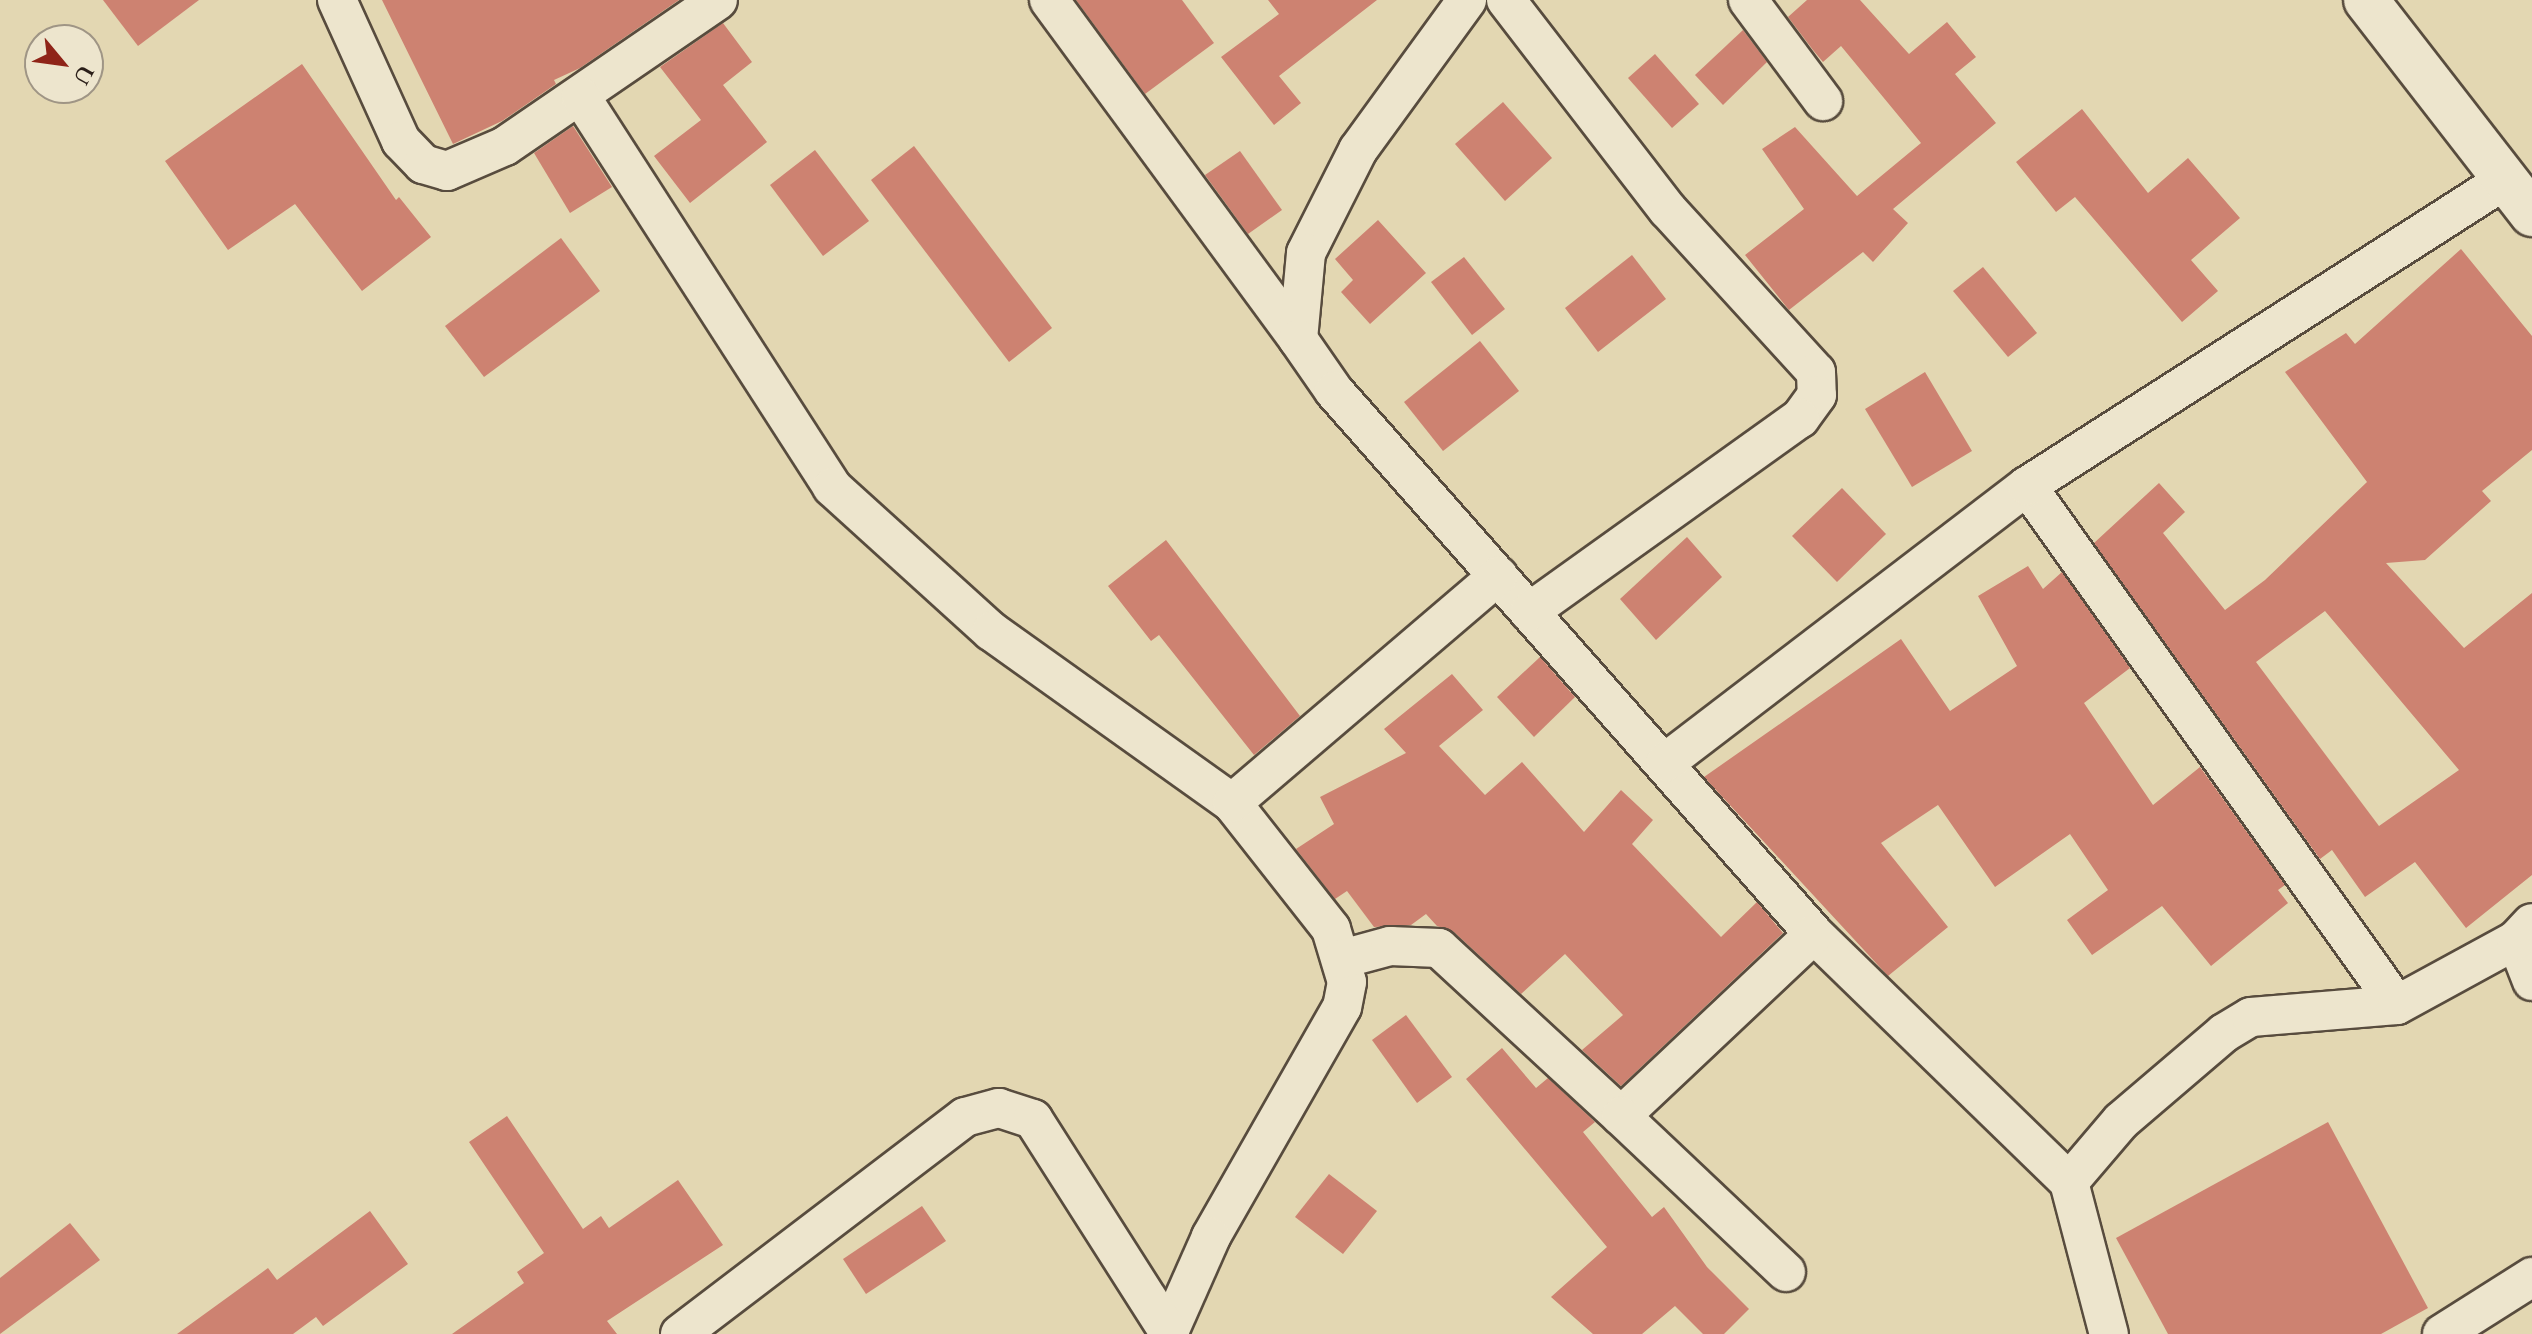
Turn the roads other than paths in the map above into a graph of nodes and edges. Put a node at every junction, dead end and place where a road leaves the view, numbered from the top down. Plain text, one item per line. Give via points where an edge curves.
1 (337, 0) edge
2 (718, 0) edge
3 (1049, 0) edge
4 (1467, 0) edge
5 (1506, 0) edge
6 (1748, 0) edge
7 (2366, 0) edge
8 (581, 97) junction
9 (1823, 101) dead end
10 (2505, 180) junction
11 (2532, 214) edge
12 (1298, 339) junction
13 (2027, 486) junction
14 (1498, 576) junction
15 (1529, 612) junction
16 (1666, 762) junction
17 (1232, 803) junction
18 (2524, 932) edge
19 (1814, 934) junction
20 (1342, 959) junction
21 (2532, 981) edge
22 (2397, 1005) junction
23 (1621, 1116) junction
24 (2069, 1182) junction
25 (1786, 1272) dead end
26 (2532, 1277) edge
27 (680, 1334) edge
28 (1169, 1334) edge
29 (2109, 1334) edge
30 (2442, 1334) edge

1 - 8 street via 401,141 423,164 447,171 505,146
2 - 8 street
3 - 12 street
4 - 12 street via 1358,150 1306,253
5 - 15 street via 1668,210 1816,372 1817,395 1800,418
6 - 9 street
7 - 10 main road
8 - 17 street via 832,487 991,631
10 - 11 main road
10 - 13 street
12 - 14 street via 1334,391
13 - 16 street
13 - 22 street
14 - 15 street
14 - 17 street
15 - 16 street
16 - 19 street
17 - 20 street via 1331,929
18 - 21 street
18 - 22 street
19 - 23 street
19 - 24 street
20 - 23 street via 1390,946 1439,948
20 - 28 street via 1347,982 1342,1007 1211,1237
22 - 24 street via 2251,1017 2224,1033 2121,1121
23 - 25 street
24 - 29 street
26 - 30 street
27 - 28 street via 965,1117 999,1108 1033,1119

